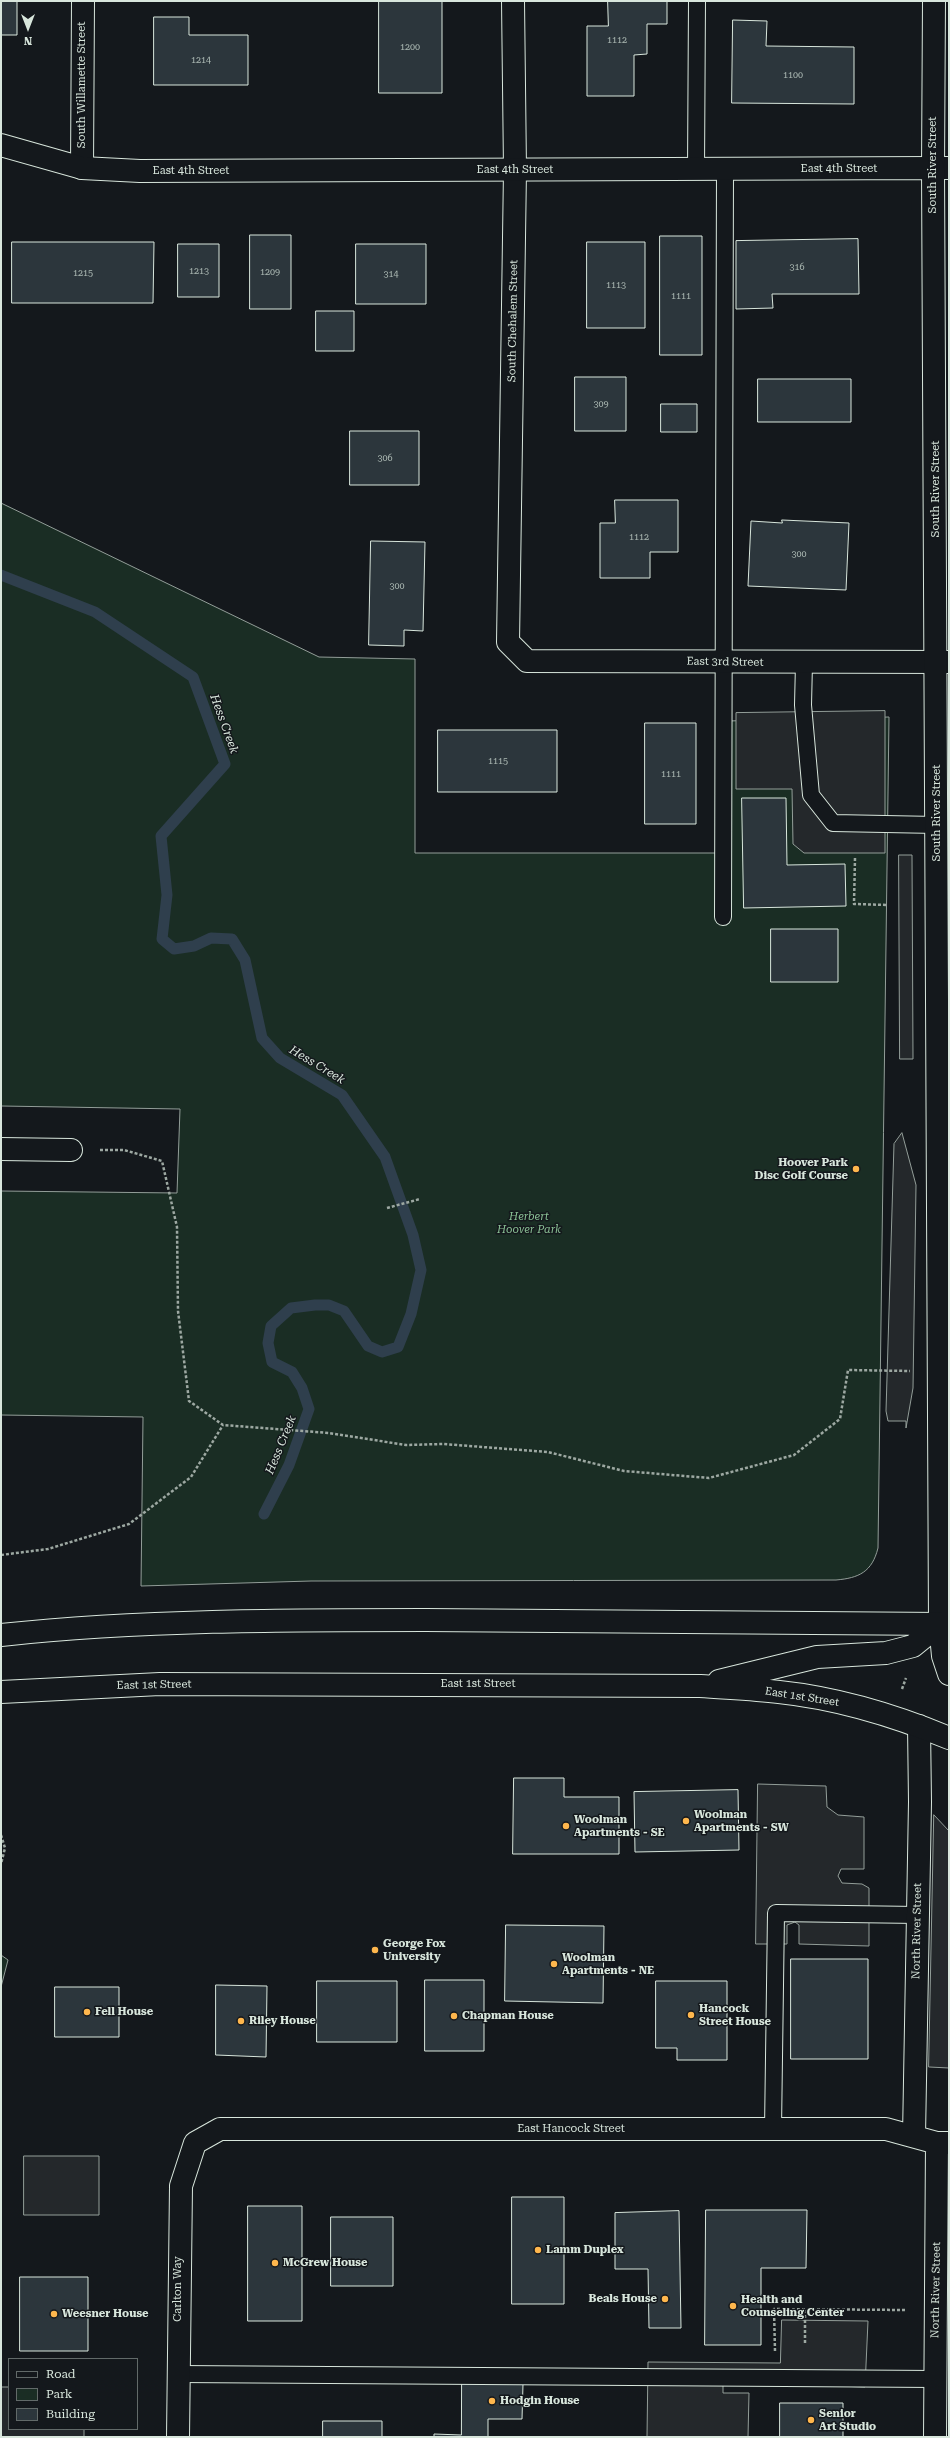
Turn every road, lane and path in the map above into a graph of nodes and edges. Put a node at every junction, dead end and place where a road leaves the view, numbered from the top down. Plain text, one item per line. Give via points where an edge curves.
1 (83, 1) edge
2 (514, 1) edge
3 (697, 1) edge
4 (934, 1) edge
5 (1, 145) edge
6 (82, 168) junction
7 (941, 168) edge
8 (696, 169) junction
9 (725, 169) junction
10 (515, 170) junction
11 (508, 642) joint
12 (723, 662) junction
13 (943, 662) edge
14 (804, 663) junction
15 (938, 825) junction
16 (855, 858) dead end
17 (888, 905) dead end
18 (723, 917) dead end
19 (1, 1149) edge
20 (71, 1150) joint
21 (944, 1153) edge
22 (420, 1199) dead end
23 (387, 1208) dead end
24 (884, 1370) dead end
25 (223, 1425) junction
26 (945, 1507) edge
27 (1, 1555) edge
28 (945, 1624) edge
29 (1, 1635) edge
30 (949, 1674) edge
31 (700, 1686) junction
32 (1, 1692) edge
33 (919, 1726) junction
34 (949, 1738) edge
35 (1, 1835) edge
36 (1, 1864) edge
37 (918, 1914) junction
38 (773, 2129) junction
39 (914, 2136) junction
40 (195, 2143) joint
41 (943, 2143) edge
42 (805, 2310) junction
43 (910, 2310) dead end
44 (942, 2338) edge
45 (805, 2344) dead end
46 (775, 2355) dead end
47 (178, 2374) junction
48 (935, 2379) junction
49 (178, 2437) edge
50 (934, 2437) edge

1 - 6 main road, South Willamette Street
2 - 10 main road, South Chehalem Street
3 - 8 lane
4 - 7 main road, South River Street
5 - 6 main road, East 4th Street
6 - 10 main road, East 4th Street via 140,171
7 - 9 main road, East 4th Street
7 - 13 main road, South River Street
8 - 9 main road, East 4th Street
8 - 10 main road, East 4th Street
9 - 12 lane
10 - 11 main road, South Chehalem Street
11 - 12 main road, East 3rd Street via 527,661
12 - 14 main road, East 3rd Street
12 - 18 lane
13 - 14 main road, East 3rd Street
13 - 15 main road, South River Street
14 - 15 lane via 803,705 812,795 833,824
15 - 21 main road, South River Street
16 - 17 path via 854,904
19 - 20 main road
20 - 25 path via 124,1150 162,1162 177,1227 178,1311 189,1401
21 - 26 main road, South River Street
22 - 23 path
24 - 25 path via 848,1370 840,1420 794,1455 709,1478 624,1471 548,1452 443,1444 406,1445 329,1433
25 - 27 path via 191,1477 129,1524 48,1549
26 - 28 main road, South River Street
28 - 29 main road via 295,1620 154,1624
28 - 30 main road, South River Street via 943,1656
28 - 31 main road via 913,1646 886,1653 817,1657
31 - 32 main road, East 1st Street via 160,1684
31 - 33 main road, East 1st Street via 780,1692 847,1705
33 - 34 main road, East 1st Street
33 - 37 main road, North River Street
35 - 36 path via 5,1848
37 - 38 lane via 776,1913
37 - 39 main road, North River Street
38 - 39 main road, East Hancock Street via 886,2129
38 - 40 main road, East Hancock Street via 220,2129
39 - 41 main road, East Hancock Street
40 - 47 main road, Carlton Way via 180,2186
41 - 44 main road, North River Street
42 - 43 path
42 - 45 path
42 - 46 path via 774,2309
44 - 48 main road, North River Street
47 - 48 lane
47 - 49 main road, Carlton Way
48 - 50 main road, North River Street

